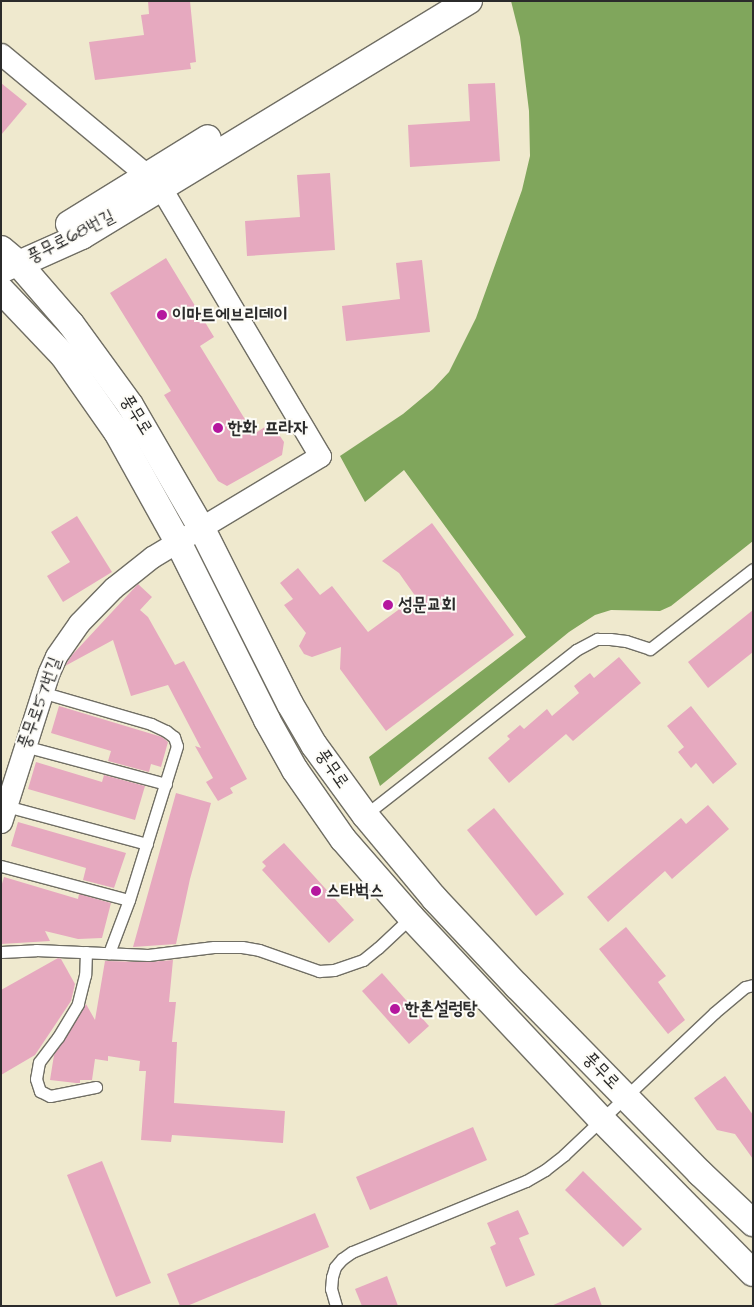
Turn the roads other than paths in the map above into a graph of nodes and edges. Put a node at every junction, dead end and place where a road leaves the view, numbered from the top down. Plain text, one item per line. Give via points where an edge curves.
1 (436, 1) edge
2 (469, 1) edge
3 (1, 54) edge
4 (154, 182) junction
5 (7, 262) edge
6 (1, 290) edge
7 (202, 529) junction
8 (178, 542) junction
9 (753, 568) edge
10 (41, 692) junction
11 (24, 746) junction
12 (166, 784) junction
13 (4, 814) edge
14 (365, 816) junction
15 (147, 844) junction
16 (1, 866) edge
17 (129, 900) junction
18 (411, 916) junction
19 (1, 952) edge
20 (86, 952) junction
21 (109, 953) junction
22 (753, 985) edge
23 (96, 1087) dead end
24 (625, 1096) junction
25 (602, 1120) junction
26 (753, 1222) edge
27 (753, 1272) edge
28 (336, 1306) edge

1 - 4 street, 풍무로68번길
2 - 4 street, 풍무로68번길
3 - 4 street
4 - 5 street, 풍무로68번길 via 77,218
4 - 7 street, 풍무로57번길 via 320,456
5 - 7 street, 풍무로 via 71,324 130,405
6 - 8 street, 풍무로 via 63,355 92,396 122,440
7 - 8 street, 풍무로57번길
7 - 14 street, 풍무로 via 290,704
8 - 10 street, 풍무로57번길 via 135,570 93,607 56,656
8 - 18 street, 풍무로 via 237,663 295,770 343,839
9 - 14 lane via 650,649 626,641 597,639 576,650
10 - 11 street, 풍무로57번길
10 - 12 lane via 166,731 177,746
11 - 12 lane
11 - 13 street, 풍무로57번길
12 - 15 lane
13 - 15 lane
14 - 24 street, 풍무로 via 434,899
15 - 17 lane
16 - 17 lane
17 - 21 lane
18 - 21 lane via 362,960 334,970 312,970 242,947 148,955
18 - 25 street, 풍무로
19 - 20 lane
20 - 21 lane
20 - 23 lane via 85,975 78,1004 39,1062 36,1079 40,1091 50,1096
22 - 24 lane via 745,987 714,1013
24 - 25 lane
24 - 26 street, 풍무로
25 - 27 street, 풍무로
25 - 28 lane via 564,1155 526,1181 352,1252 335,1267 332,1277 331,1289

